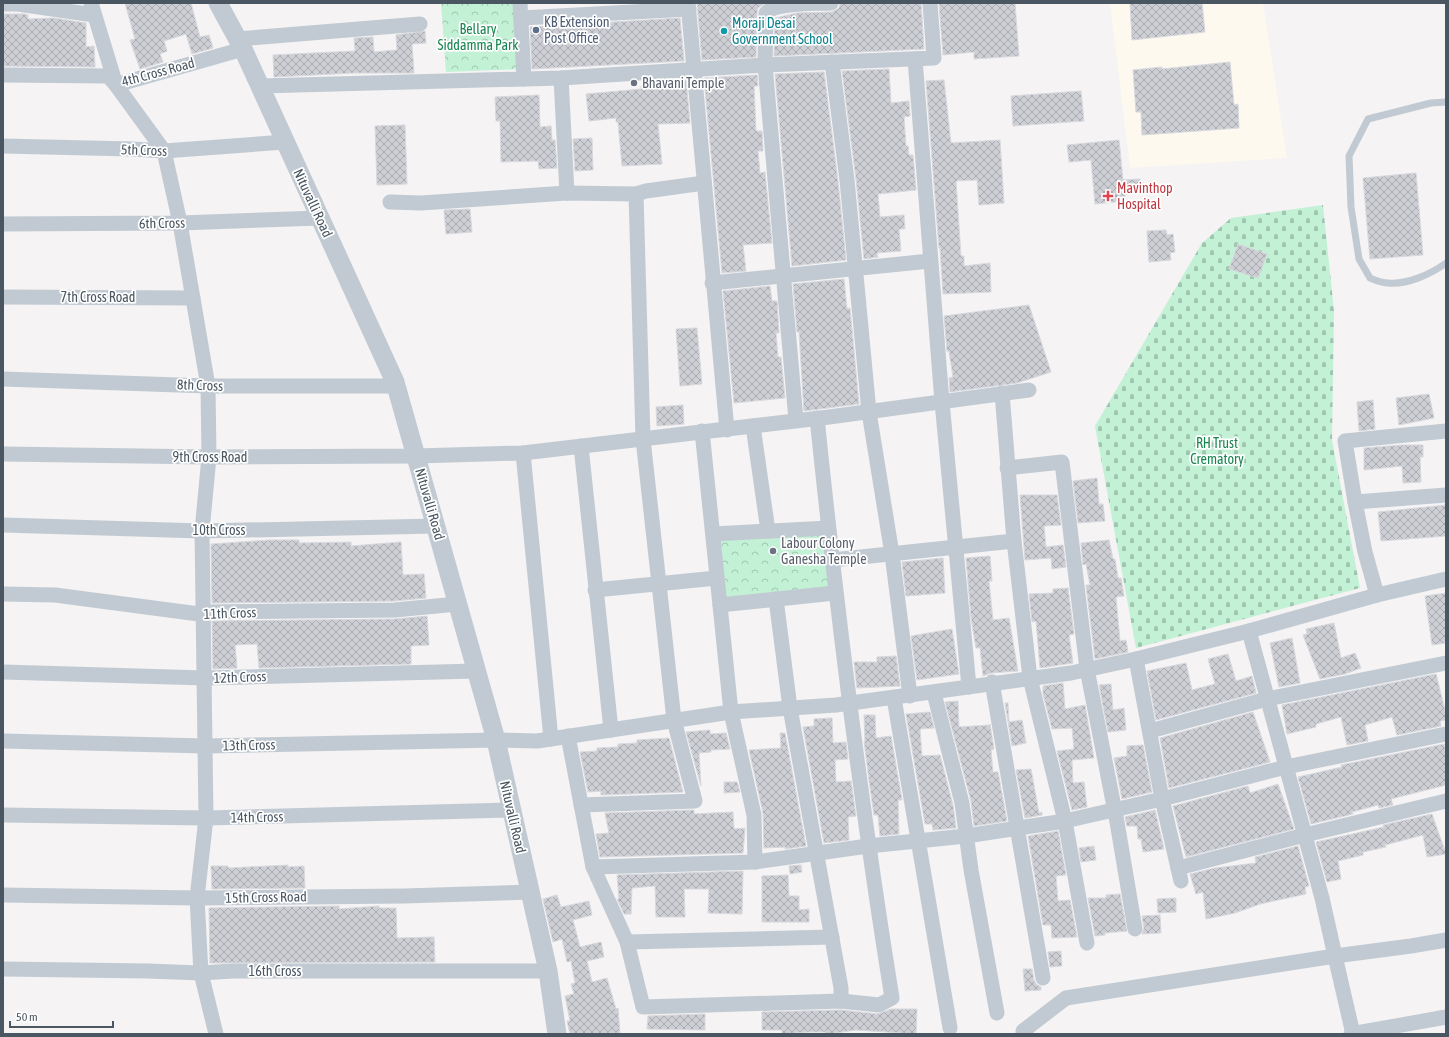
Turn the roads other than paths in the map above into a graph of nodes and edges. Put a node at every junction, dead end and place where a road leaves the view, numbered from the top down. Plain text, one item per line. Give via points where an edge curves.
1 (218, 3) edge
2 (520, 3) edge
3 (831, 3) edge
4 (930, 3) edge
5 (3, 4) edge
6 (688, 6) edge
7 (92, 9) edge
8 (521, 18) junction
9 (420, 24) dead end
10 (240, 44) junction
11 (915, 59) junction
12 (832, 62) junction
13 (765, 65) junction
14 (693, 69) junction
15 (3, 75) edge
16 (561, 78) junction
17 (524, 79) junction
18 (116, 85) junction
19 (260, 86) junction
20 (1446, 102) edge
21 (286, 142) junction
22 (3, 146) edge
23 (164, 151) junction
24 (704, 183) junction
25 (567, 193) junction
26 (636, 194) junction
27 (390, 202) dead end
28 (320, 218) junction
29 (180, 223) junction
30 (3, 224) edge
31 (930, 261) junction
32 (1446, 263) edge
33 (856, 268) junction
34 (783, 276) junction
35 (712, 283) junction
36 (3, 297) edge
37 (192, 298) junction
38 (3, 379) edge
39 (208, 386) junction
40 (396, 386) junction
41 (1029, 390) dead end
42 (1002, 393) junction
43 (942, 402) junction
44 (869, 412) junction
45 (817, 418) junction
46 (796, 420) junction
47 (753, 426) junction
48 (727, 430) junction
49 (702, 431) junction
50 (1446, 431) edge
51 (643, 439) junction
52 (581, 446) junction
53 (523, 453) junction
54 (3, 454) edge
55 (416, 456) junction
56 (209, 457) junction
57 (1007, 468) junction
58 (1446, 495) edge
59 (1355, 502) junction
60 (3, 525) edge
61 (436, 526) junction
62 (828, 528) junction
63 (202, 531) junction
64 (768, 531) junction
65 (713, 534) junction
66 (1014, 541) junction
67 (954, 547) junction
68 (892, 554) junction
69 (832, 560) junction
70 (717, 578) junction
71 (1446, 579) edge
72 (658, 584) junction
73 (595, 590) junction
74 (835, 593) junction
75 (3, 594) edge
76 (1377, 595) junction
77 (776, 599) junction
78 (457, 604) junction
79 (720, 605) junction
80 (202, 612) junction
81 (1250, 631) junction
82 (1136, 659) junction
83 (1446, 663) edge
84 (1087, 669) junction
85 (477, 671) junction
86 (3, 672) edge
87 (205, 678) junction
88 (1030, 678) junction
89 (992, 682) junction
90 (969, 687) junction
91 (934, 693) junction
92 (910, 696) junction
93 (894, 698) junction
94 (1267, 699) junction
95 (851, 703) junction
96 (790, 708) junction
97 (731, 712) junction
98 (674, 720) junction
99 (611, 730) junction
100 (1150, 731) junction
101 (1446, 734) edge
102 (568, 736) junction
103 (551, 739) junction
104 (496, 740) junction
105 (3, 741) edge
106 (206, 746) junction
107 (1286, 767) junction
108 (1162, 799) junction
109 (1446, 802) edge
110 (581, 805) junction
111 (512, 810) junction
112 (1114, 810) junction
113 (3, 815) edge
114 (206, 818) junction
115 (1065, 821) junction
116 (1016, 828) junction
117 (1305, 835) junction
118 (966, 836) junction
119 (919, 840) junction
120 (868, 846) junction
121 (816, 854) junction
122 (755, 862) junction
123 (593, 866) junction
124 (530, 892) junction
125 (3, 895) edge
126 (197, 898) junction
127 (1135, 929) dead end
128 (832, 937) junction
129 (1446, 940) edge
130 (627, 942) junction
131 (1087, 943) dead end
132 (1335, 956) junction
133 (3, 969) edge
134 (548, 971) junction
135 (201, 973) junction
136 (1043, 978) dead end
137 (841, 1001) junction
138 (998, 1013) dead end
139 (1446, 1017) edge
140 (950, 1028) dead end
141 (216, 1034) edge
142 (557, 1034) edge
143 (1023, 1034) edge
144 (1352, 1034) edge

1 - 10 street, Nituvalli Road
2 - 8 street
3 - 13 street via 794,5 769,10 766,13
4 - 11 street via 934,58
5 - 7 street
6 - 8 street
6 - 14 street
7 - 18 street
8 - 17 street
9 - 10 street, 4th Cross Road
10 - 18 street, 4th Cross Road
10 - 19 street, Nituvalli Road
11 - 12 street
11 - 31 street
12 - 13 street
12 - 33 street
13 - 14 street
13 - 34 street
14 - 16 street
14 - 24 street
15 - 18 street, 4th Cross Road via 108,76
16 - 17 street
16 - 25 street
17 - 19 street
18 - 23 street
19 - 21 street, Nituvalli Road
20 - 32 lane via 1431,103 1368,119 1349,156 1359,259 1370,278 1388,283 1415,279 1434,272
21 - 23 street, 5th Cross
21 - 28 street, Nituvalli Road
22 - 23 street, 5th Cross
23 - 29 street
24 - 26 street via 646,190
24 - 35 street
25 - 26 street
25 - 27 street via 421,203
26 - 51 street
28 - 29 street, 6th Cross
28 - 40 street, Nituvalli Road
29 - 30 street, 6th Cross
29 - 37 street
31 - 33 street
31 - 43 street
33 - 34 street
33 - 44 street
34 - 35 street
34 - 46 street
35 - 48 street
36 - 37 street, 7th Cross Road
37 - 39 street
38 - 39 street, 8th Cross
39 - 40 street, 8th Cross
39 - 56 street
40 - 55 street, Nituvalli Road
41 - 42 street, 9th Cross Road
42 - 43 street, 9th Cross Road
42 - 57 street
43 - 44 street, 9th Cross Road
43 - 67 street
44 - 45 street, 9th Cross Road
44 - 68 street
45 - 46 street, 9th Cross Road
45 - 62 street
46 - 47 street, 9th Cross Road
47 - 48 street, 9th Cross Road
47 - 64 street
48 - 49 street, 9th Cross Road
49 - 51 street, 9th Cross Road
49 - 65 street
50 - 59 street via 1345,441
51 - 52 street, 9th Cross Road
51 - 72 street
52 - 53 street, 9th Cross Road
52 - 73 street
53 - 55 street, 9th Cross Road
53 - 103 street
54 - 56 street, 9th Cross Road
55 - 56 street, 9th Cross Road
55 - 61 street, Nituvalli Road
56 - 63 street
57 - 66 street
57 - 84 street via 1062,462
58 - 59 street
59 - 76 street
60 - 63 street, 10th Cross
61 - 63 street, 10th Cross
61 - 78 street, Nituvalli Road
62 - 64 street
62 - 69 street
63 - 80 street
64 - 65 street
65 - 70 street
66 - 67 street
66 - 88 street
67 - 68 street
67 - 90 street
68 - 69 street
68 - 92 street
69 - 74 street
70 - 72 street
70 - 79 street
71 - 76 street, 13th Cross
72 - 73 street
72 - 98 street
73 - 99 street
74 - 77 street
74 - 95 street
75 - 80 street, 11th Cross via 55,595 199,614
76 - 81 street, 13th Cross
77 - 79 street
77 - 96 street
78 - 80 street, 11th Cross via 395,610
78 - 85 street, Nituvalli Road
79 - 97 street
80 - 87 street
81 - 82 street, 13th Cross
81 - 94 street
82 - 84 street, 13th Cross
82 - 100 street
83 - 94 street
84 - 88 street, 13th Cross
84 - 112 street
85 - 87 street, 12th Cross
85 - 104 street, Nituvalli Road
86 - 87 street, 12th Cross
87 - 106 street
88 - 89 street, 13th Cross
88 - 115 street
89 - 90 street, 13th Cross
89 - 116 street
90 - 91 street, 13th Cross
91 - 92 street, 13th Cross
91 - 118 street via 962,803
92 - 93 street, 13th Cross
93 - 95 street, 13th Cross
93 - 119 street
94 - 100 street
94 - 107 street
95 - 96 street, 13th Cross
95 - 120 street
96 - 97 street, 13th Cross
96 - 121 street
97 - 98 street, 13th Cross
97 - 122 street via 754,815
98 - 99 street, 13th Cross
98 - 110 street via 695,801
99 - 102 street, 13th Cross
100 - 108 street
101 - 107 street
102 - 103 street, 13th Cross
102 - 110 street
103 - 104 street, 13th Cross
104 - 106 street, 13th Cross
104 - 111 street, Nituvalli Road
105 - 106 street, 13th Cross
106 - 114 street
107 - 108 street
107 - 117 street
108 - 112 street
108 - 117 street via 1180,874
109 - 117 street
110 - 123 street
111 - 114 street, 14th Cross
111 - 124 street, Nituvalli Road
112 - 115 street
112 - 127 street
113 - 114 street, 14th Cross
114 - 126 street
115 - 116 street
115 - 131 street
116 - 118 street
116 - 136 street
117 - 132 street
118 - 119 street
118 - 138 street
119 - 120 street
119 - 140 street
120 - 121 street
120 - 137 street via 892,998 879,1004
121 - 122 street
121 - 128 street
122 - 123 street
123 - 130 street
124 - 126 street, 15th Cross Road
124 - 134 street, Nituvalli Road
125 - 126 street, 15th Cross Road
126 - 135 street
128 - 130 street
128 - 137 street
129 - 132 street
130 - 137 street via 643,1007
132 - 143 street via 1066,998 1038,1018
132 - 144 street
133 - 135 street, 16th Cross
134 - 135 street, 16th Cross
134 - 142 street, Nituvalli Road
135 - 141 street
139 - 144 street

